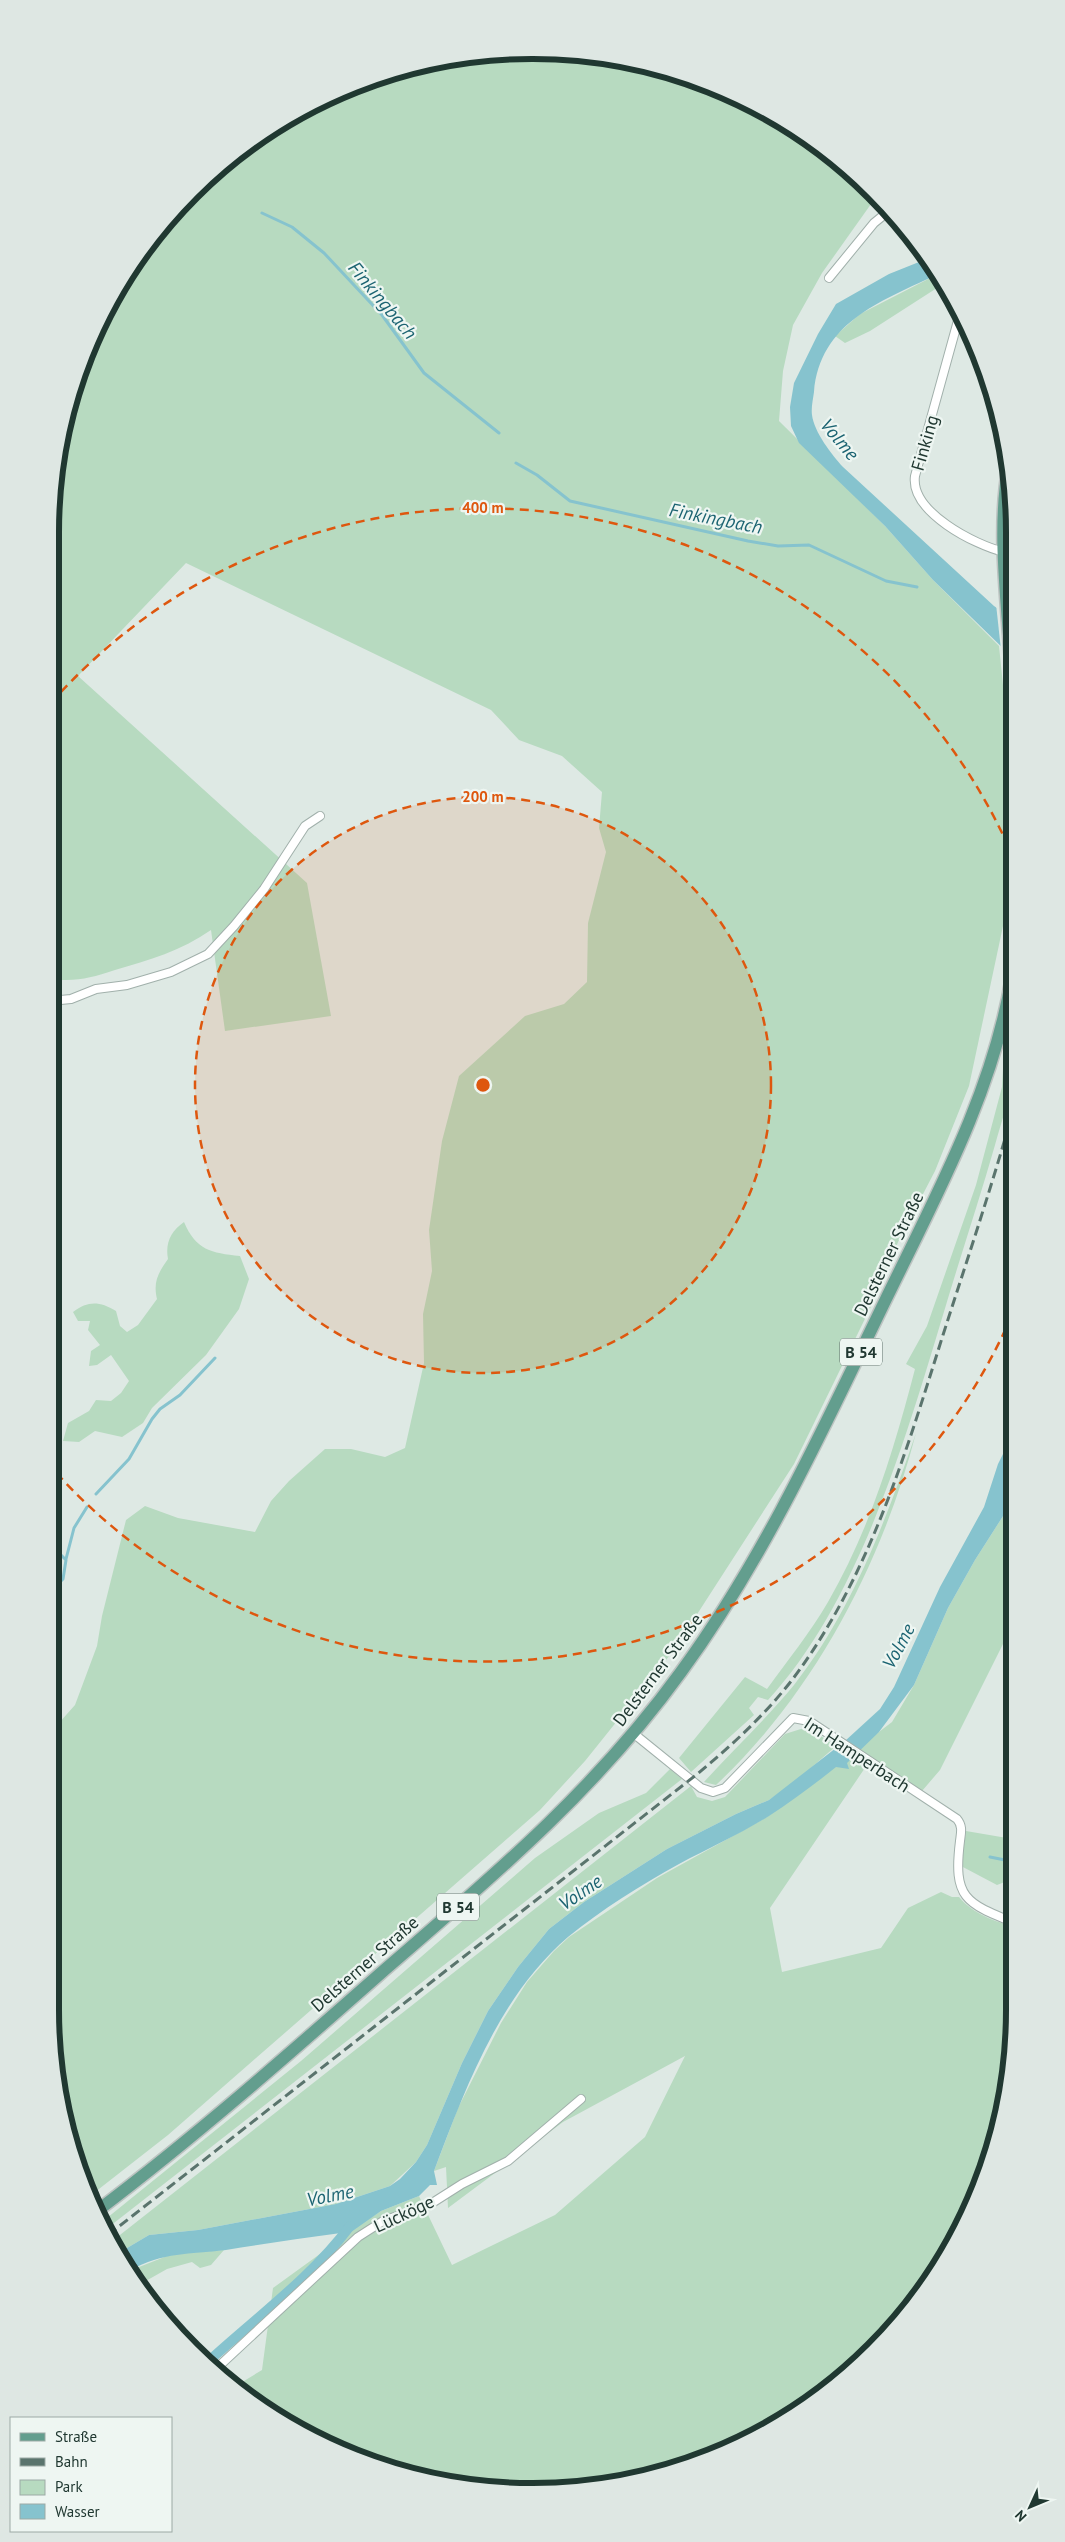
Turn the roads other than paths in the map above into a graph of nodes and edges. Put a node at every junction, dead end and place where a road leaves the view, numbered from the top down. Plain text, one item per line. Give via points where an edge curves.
1 (884, 215) edge
2 (829, 278) dead end
3 (957, 323) edge
4 (1005, 505) edge
5 (1004, 552) junction
6 (1006, 590) edge
7 (320, 816) dead end
8 (59, 1000) edge
9 (1006, 1003) edge
10 (633, 1733) junction
11 (1006, 1919) edge
12 (581, 2099) dead end
13 (102, 2207) edge
14 (220, 2366) edge

1 - 2 street
3 - 5 street, Finking via 915,476 915,488 920,502 950,527 986,548
4 - 5 main road
5 - 6 main road
7 - 8 street via 304,826 264,889 208,954 171,972
9 - 10 main road, Delsterner Straße / B 54 via 996,1046 964,1132 826,1423 770,1531 720,1616
10 - 11 street, Im Hamperbach via 701,1788 713,1792 725,1788 793,1718 802,1718 958,1819 961,1828 958,1877 964,1894 975,1905
10 - 13 main road, Delsterner Straße / B 54 via 565,1809 504,1866 214,2119
12 - 14 street, Lücköge via 508,2161 462,2184 429,2206 383,2221 358,2237

